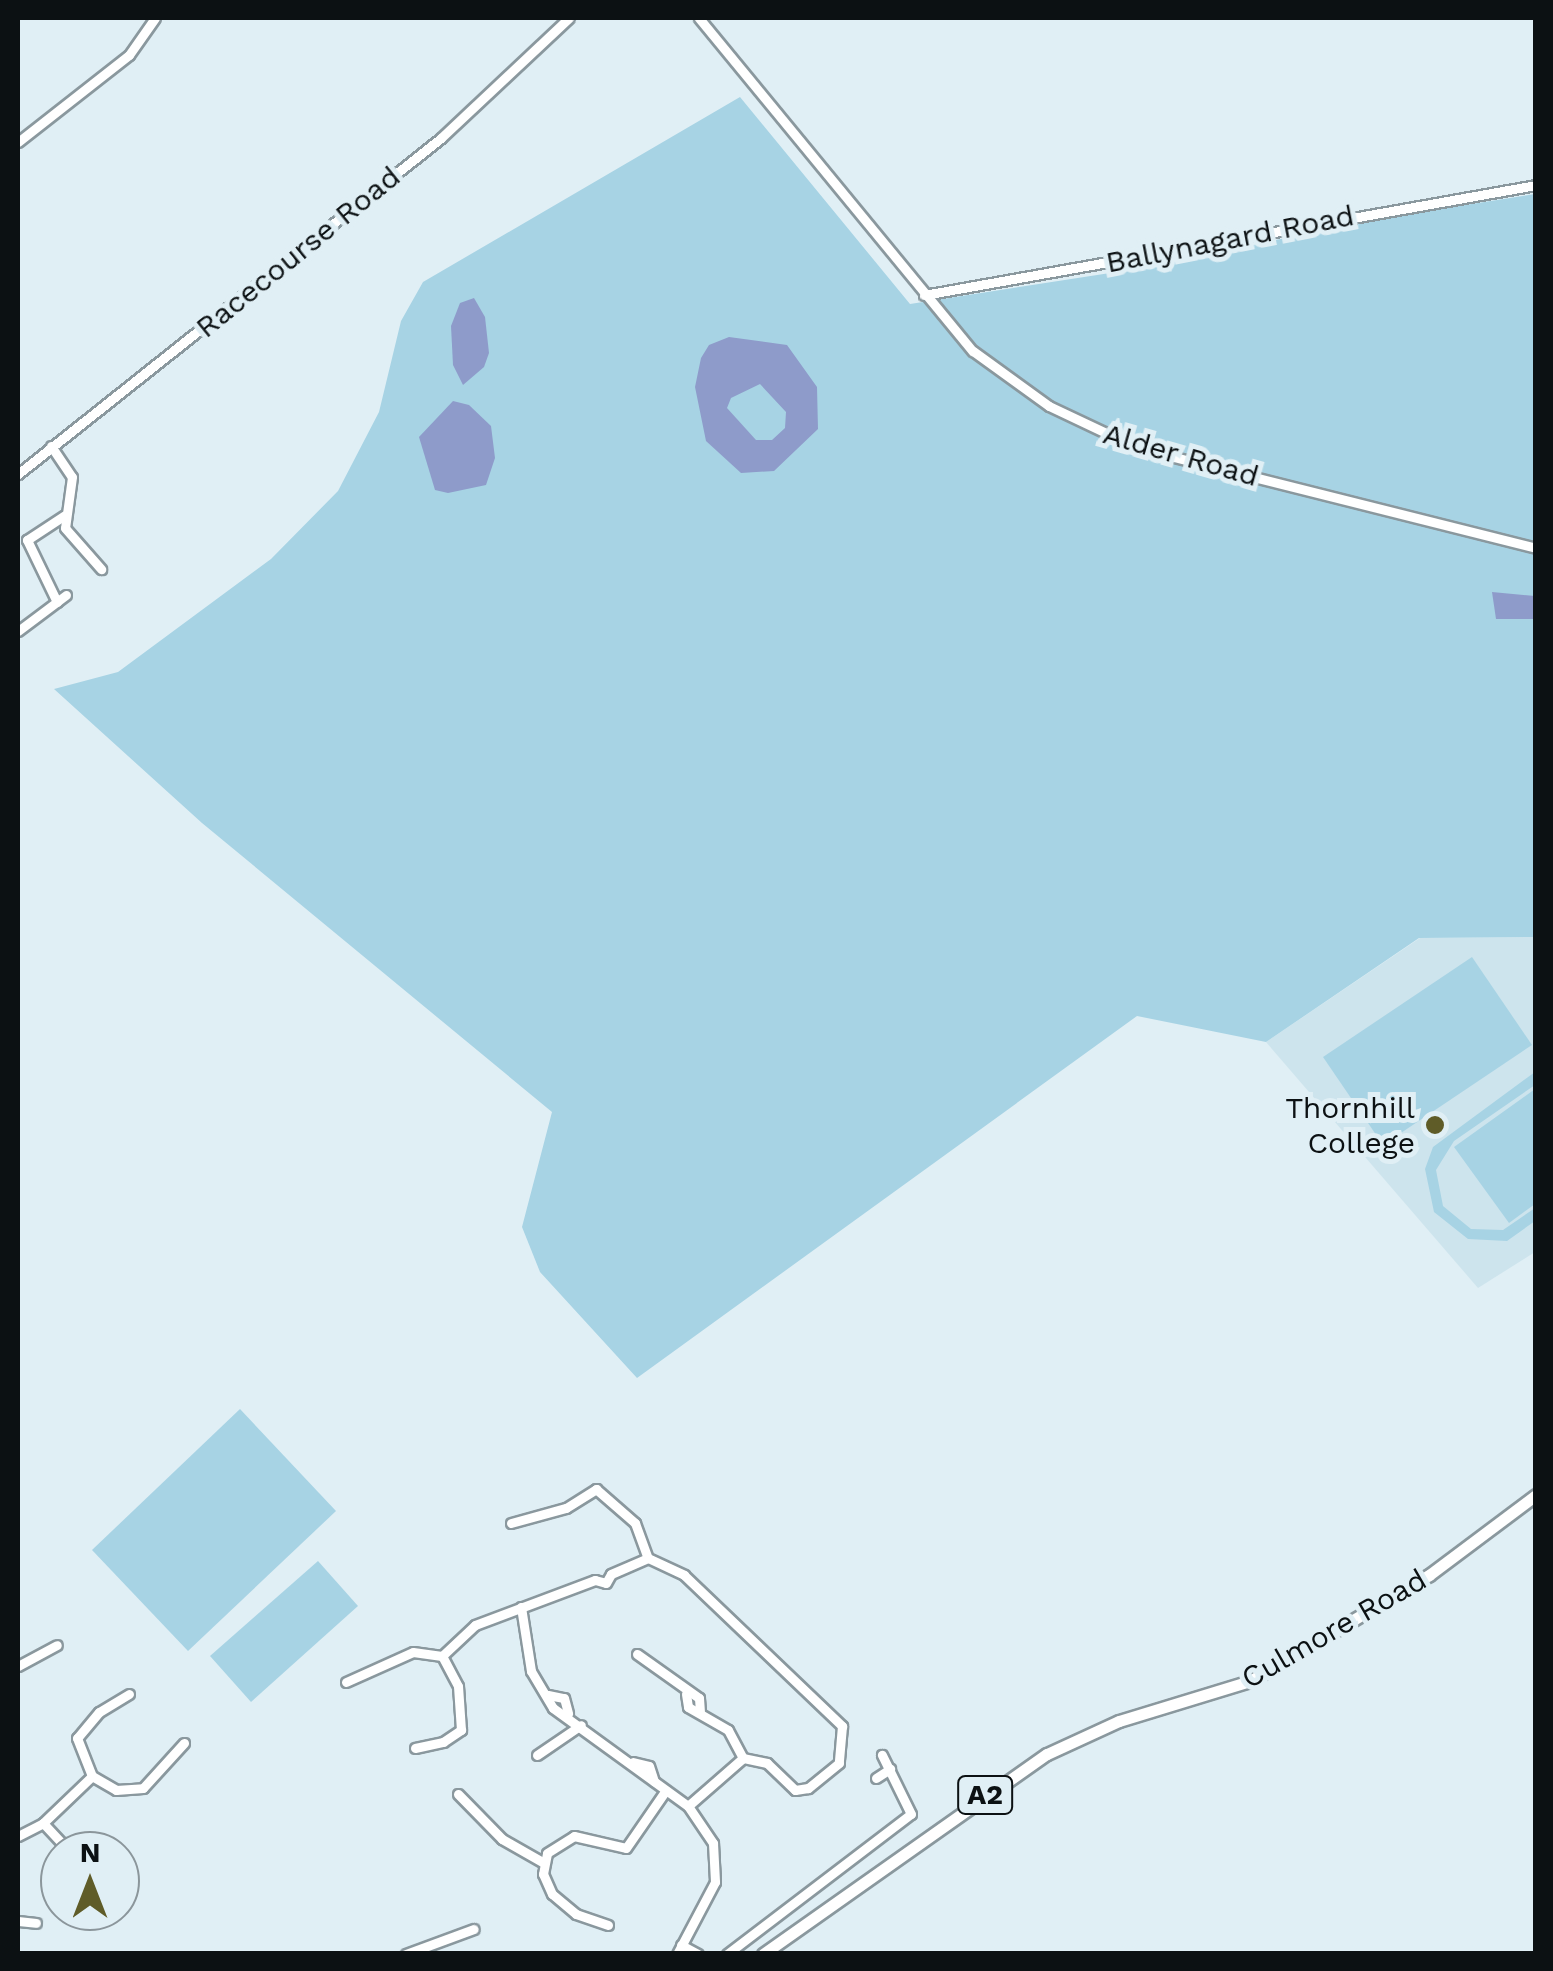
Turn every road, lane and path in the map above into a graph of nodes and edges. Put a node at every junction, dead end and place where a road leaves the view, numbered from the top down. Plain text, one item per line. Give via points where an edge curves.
1 (155, 18) edge
2 (568, 18) edge
3 (700, 18) edge
4 (18, 142) edge
5 (1536, 186) edge
6 (924, 294) junction
7 (51, 446) junction
8 (18, 474) edge
9 (66, 516) junction
10 (1536, 548) edge
11 (101, 569) dead end
12 (18, 632) edge
13 (1536, 1496) edge
14 (511, 1523) dead end
15 (648, 1558) junction
16 (521, 1607) junction
17 (57, 1645) dead end
18 (638, 1654) dead end
19 (442, 1656) junction
20 (18, 1666) edge
21 (346, 1682) dead end
22 (129, 1694) dead end
23 (581, 1725) junction
24 (184, 1743) dead end
25 (414, 1748) dead end
26 (537, 1755) dead end
27 (882, 1756) dead end
28 (742, 1758) junction
29 (890, 1769) junction
30 (92, 1776) junction
31 (876, 1778) dead end
32 (666, 1790) junction
33 (458, 1794) dead end
34 (688, 1806) junction
35 (43, 1823) junction
36 (50, 1831) edge
37 (18, 1836) edge
38 (544, 1863) junction
39 (18, 1920) edge
40 (36, 1924) dead end
41 (608, 1925) dead end
42 (474, 1929) dead end
43 (679, 1949) edge
44 (406, 1954) edge
45 (698, 1954) edge
46 (727, 1954) edge
47 (762, 1954) edge

1 - 4 street via 129,55
2 - 7 street, Racecourse Road via 440,138
3 - 6 street, Alder Road
5 - 6 street, Ballynagard Road
6 - 10 street, Alder Road via 973,351 1093,430 1138,448
7 - 8 street, Racecourse Road
7 - 9 street via 72,477
9 - 11 street via 65,528
9 - 12 street via 27,540 62,598
13 - 47 main road, Culmore Road / A2 via 1428,1575 1250,1680 1118,1721 1047,1754
14 - 15 street via 566,1508 596,1489 635,1523
15 - 16 street via 611,1574 600,1570 595,1580
15 - 28 street via 668,1563 842,1726 839,1763 801,1791 767,1763
16 - 19 street via 476,1624
16 - 23 street via 532,1671 548,1696 564,1698
17 - 20 street
18 - 28 street via 699,1698 700,1710 728,1730
19 - 21 street via 413,1652
19 - 25 street via 458,1686 461,1730
22 - 30 street via 99,1712 76,1738
23 - 26 street
23 - 32 street
24 - 30 street via 143,1788 116,1790
27 - 29 street
28 - 34 street
29 - 31 street
29 - 46 street via 911,1814
30 - 35 street
32 - 34 street
32 - 38 street via 626,1848 574,1836 554,1845
33 - 38 street via 502,1840
34 - 43 street via 714,1844 716,1866 708,1898
35 - 36 street
35 - 37 street
38 - 41 street via 552,1894 576,1914
39 - 40 street
42 - 44 street
43 - 45 street

